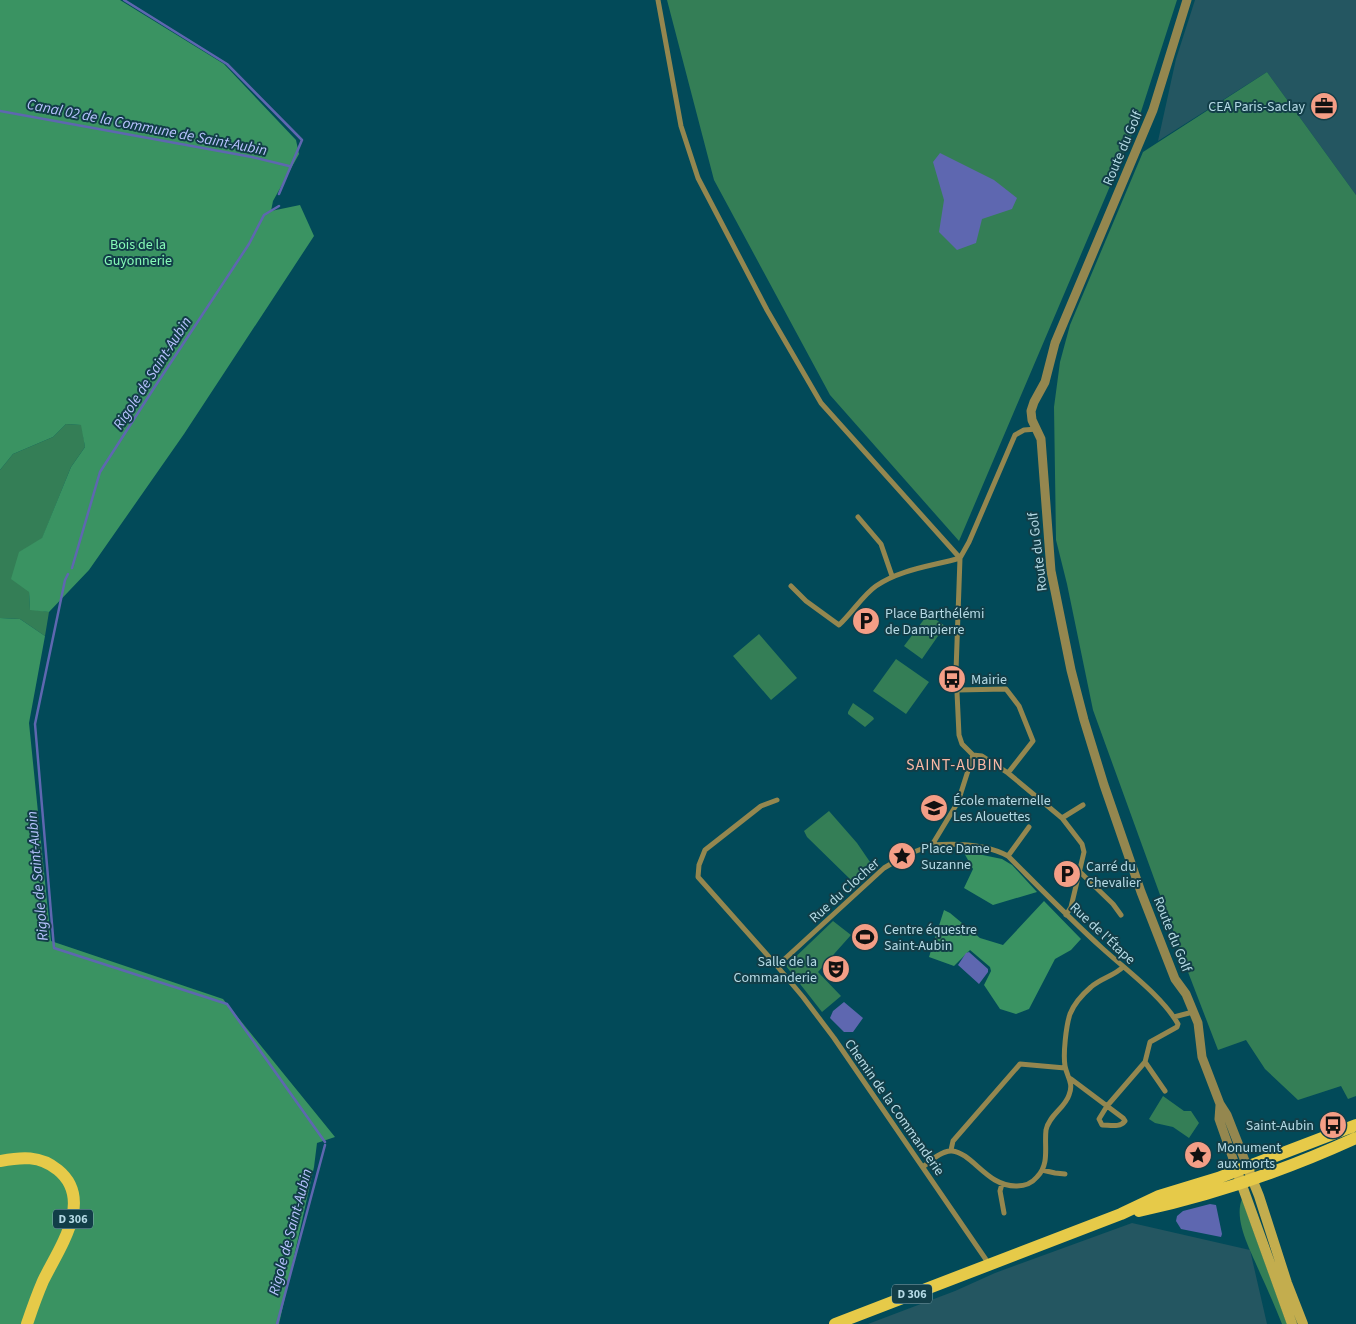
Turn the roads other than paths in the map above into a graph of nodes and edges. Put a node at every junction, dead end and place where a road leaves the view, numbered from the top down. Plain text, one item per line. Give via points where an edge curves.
1 (658, 0) edge
2 (1187, 0) edge
3 (1037, 429) junction
4 (858, 517) dead end
5 (960, 558) junction
6 (892, 576) junction
7 (791, 586) dead end
8 (957, 690) junction
9 (973, 755) junction
10 (1008, 774) junction
11 (777, 800) dead end
12 (1083, 805) dead end
13 (1062, 818) junction
14 (1029, 827) dead end
15 (932, 845) junction
16 (1008, 856) junction
17 (1079, 871) junction
18 (1066, 915) junction
19 (1121, 915) dead end
20 (777, 966) junction
21 (1123, 967) junction
22 (1193, 1012) junction
23 (1174, 1017) junction
24 (1145, 1062) junction
25 (1065, 1068) junction
26 (1071, 1079) junction
27 (1165, 1090) dead end
28 (1106, 1106) junction
29 (1356, 1125) edge
30 (1356, 1138) edge
31 (951, 1150) junction
32 (0, 1161) edge
33 (923, 1167) junction
34 (1242, 1168) junction
35 (1042, 1170) junction
36 (1066, 1174) dead end
37 (1002, 1184) junction
38 (1246, 1185) junction
39 (1004, 1213) dead end
40 (1121, 1214) junction
41 (989, 1264) junction
42 (27, 1324) edge
43 (834, 1324) edge
44 (1292, 1324) edge
45 (1303, 1324) edge

1 - 5 street via 681,126 698,178 767,310 821,403
2 - 3 street, Route du Golf via 1154,110 1055,343 1045,382 1034,402 1031,411
3 - 5 street via 1015,435
3 - 22 street, Route du Golf via 1041,439 1051,571 1084,720 1150,917 1175,979 1185,992
4 - 6 street via 881,544
5 - 6 street
5 - 8 street
6 - 7 street via 874,587 839,625
8 - 9 street via 959,735 962,744
8 - 10 street via 1006,689 1019,706 1033,742
9 - 10 street via 982,756
9 - 15 street via 958,802
10 - 13 street
11 - 20 street, Chemin de la Commanderie via 761,806 705,850 698,865 698,877
12 - 13 street
13 - 17 street via 1083,847
14 - 16 street
15 - 16 street, Rue de l'Étape via 966,845
15 - 20 street, Rue du Clocher via 884,868
16 - 18 street, Rue de l'Étape
17 - 18 street via 1071,907
17 - 19 street via 1114,904
18 - 21 street, Rue de l'Étape
20 - 33 street, Chemin de la Commanderie via 834,1038
21 - 23 street, Rue de l'Étape
21 - 25 street via 1092,986 1074,1007 1067,1030
22 - 23 street
22 - 34 street, Route du Golf via 1200,1034 1202,1057 1220,1104 1219,1119
23 - 24 street via 1178,1027 1150,1042
24 - 27 street
24 - 28 street
25 - 26 street
25 - 31 street via 1020,1064 953,1141
26 - 28 street
26 - 35 street via 1069,1096 1046,1130 1046,1160
28 - 28 street via 1099,1119 1102,1125 1122,1124 1125,1120
29 - 34 main road, D 306
30 - 38 main road, D 306
31 - 33 street
31 - 37 street
32 - 42 main road, D 306 via 30,1158 51,1165 62,1174 74,1200 72,1221
33 - 41 street, Chemin de la Commanderie
34 - 38 main road, Route du Golf
34 - 40 main road, D 306 via 1159,1196
35 - 36 street
35 - 37 street via 1038,1177 1021,1186
37 - 39 street
38 - 40 main road, D 306
38 - 44 main road
38 - 45 main road via 1258,1196
40 - 41 main road, D 306
41 - 43 main road, D 306

